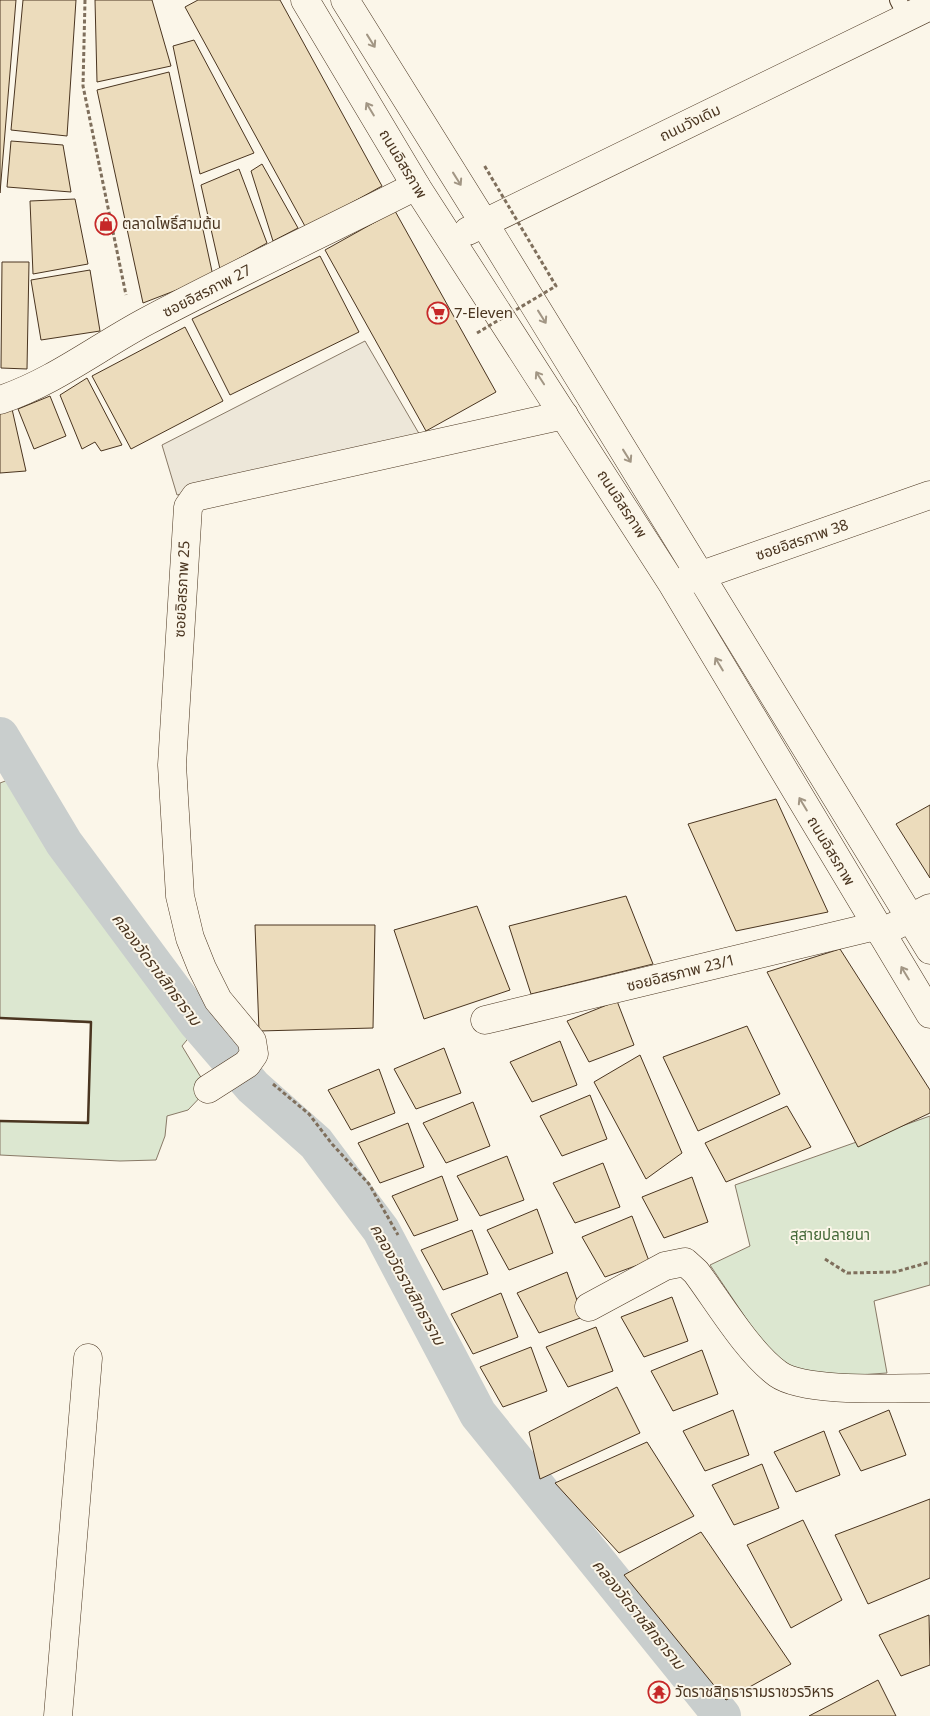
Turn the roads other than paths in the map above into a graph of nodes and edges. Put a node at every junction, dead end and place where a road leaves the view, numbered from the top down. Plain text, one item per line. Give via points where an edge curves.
1 (305, 0) edge
2 (345, 0) edge
3 (912, 8) edge
4 (416, 186) junction
5 (484, 222) junction
6 (450, 240) junction
7 (0, 400) edge
8 (564, 415) junction
9 (930, 495) edge
10 (700, 575) junction
11 (673, 585) junction
12 (920, 912) edge
13 (878, 929) junction
14 (930, 950) edge
15 (927, 1003) edge
16 (486, 1020) dead end
17 (208, 1089) dead end
18 (589, 1307) dead end
19 (88, 1358) dead end
20 (930, 1388) edge
21 (58, 1716) edge

4 -> 1 street, ถนนอิสรภาพ
2 -> 5 street
3 - 5 street, ถนนวังเดิม
4 - 6 street, ถนนอิสรภาพ
4 - 7 street, ซอยอิสรภาพ 27 via 133,329 54,377
5 - 6 street, ถนนวังเดิม
5 -> 10 street
8 -> 6 street, ถนนอิสรภาพ
8 - 11 street, ถนนอิสรภาพ
8 - 17 street, ซอยอิสรภาพ 25 via 195,497 188,507 172,765 180,896 190,938 218,1000 250,1054
9 - 10 street, ซอยอิสรภาพ 38
10 - 11 street, ซอยอิสรภาพ 38
10 - 12 street
13 -> 11 street, ถนนอิสรภาพ
12 - 13 street, ซอยอิสรภาพ 23/1
12 - 14 street
15 -> 13 street, ถนนอิสรภาพ
13 - 16 street, ซอยอิสรภาพ 23/1
18 - 20 street via 665,1266 685,1262 764,1361 780,1375 805,1384
19 - 21 street

